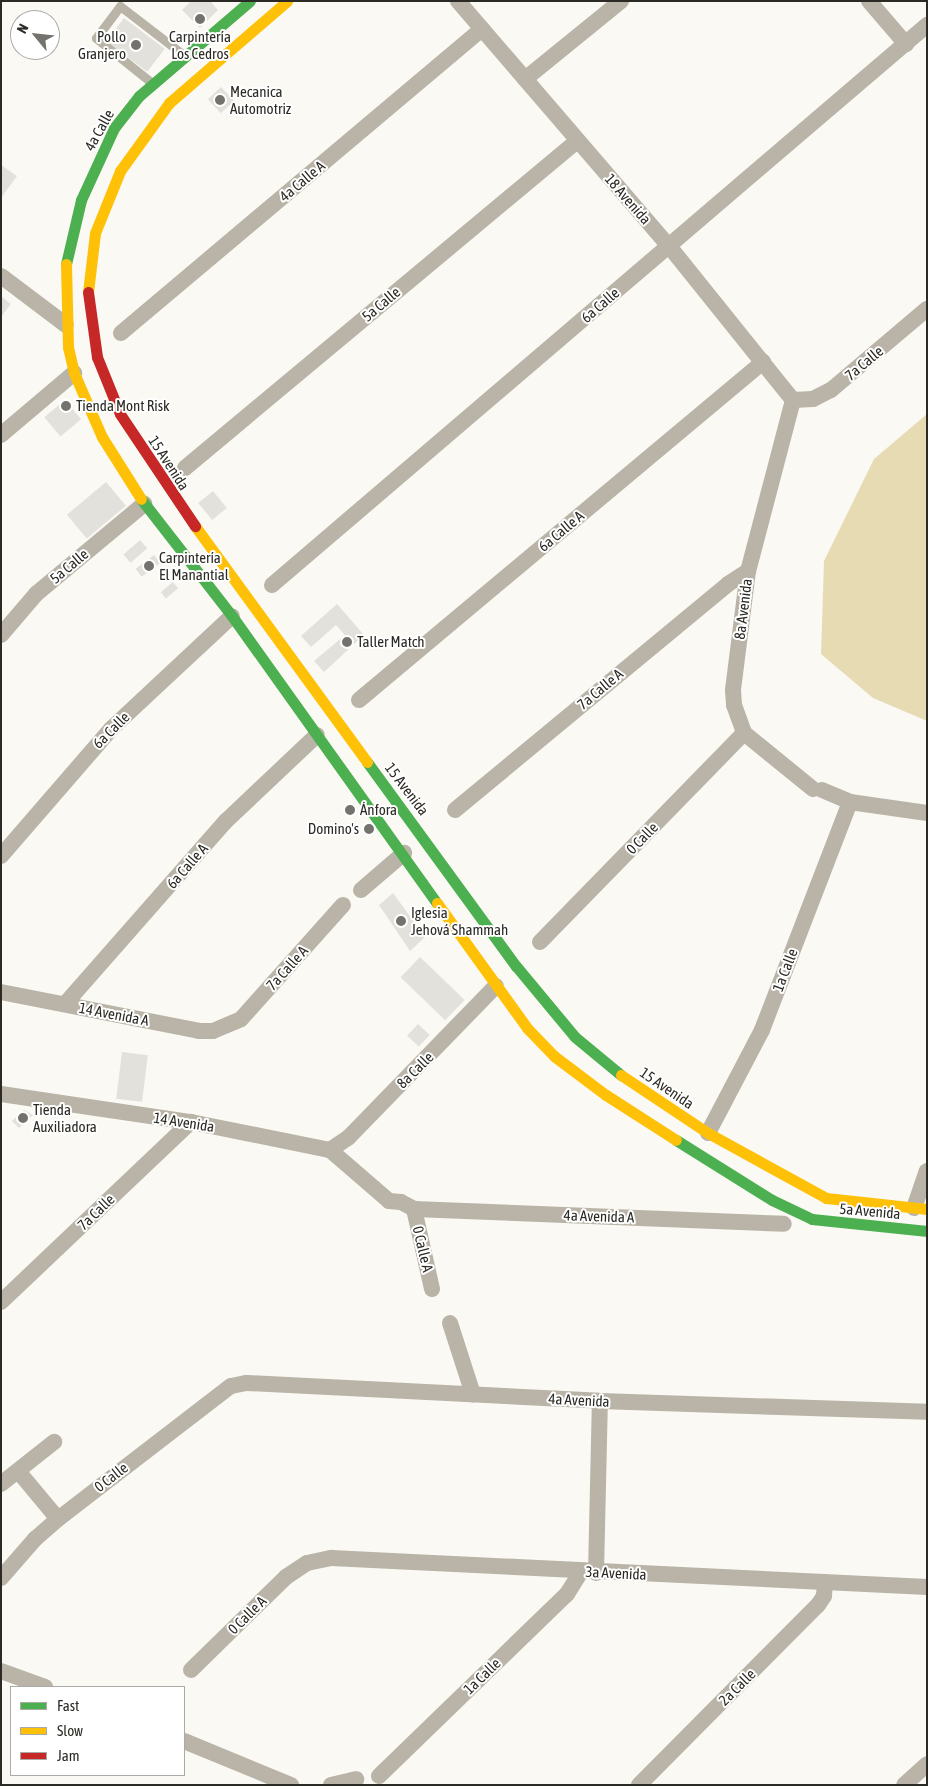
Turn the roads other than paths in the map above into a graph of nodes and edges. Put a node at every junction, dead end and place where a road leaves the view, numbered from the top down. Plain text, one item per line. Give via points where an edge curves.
1 (288, 1) edge
2 (458, 1) edge
3 (621, 1) edge
4 (869, 1) edge
5 (243, 3) edge
6 (927, 25) edge
7 (482, 29) junction
8 (906, 44) junction
9 (186, 56) junction
10 (526, 79) junction
11 (153, 84) junction
12 (577, 141) junction
13 (669, 246) junction
14 (1, 276) edge
15 (927, 309) edge
16 (66, 325) junction
17 (121, 333) dead end
18 (763, 362) junction
19 (74, 373) junction
20 (794, 400) junction
21 (1, 435) edge
22 (185, 468) dead end
23 (144, 504) junction
24 (748, 571) junction
25 (272, 585) dead end
26 (232, 616) junction
27 (1, 635) edge
28 (359, 700) dead end
29 (744, 733) junction
30 (317, 735) junction
31 (850, 802) junction
32 (455, 810) dead end
33 (927, 813) edge
34 (404, 853) junction
35 (1, 856) edge
36 (361, 890) dead end
37 (343, 905) dead end
38 (540, 942) dead end
39 (496, 986) junction
40 (1, 992) edge
41 (65, 1004) junction
42 (227, 1027) joint
43 (1, 1094) edge
44 (191, 1122) junction
45 (708, 1133) junction
46 (330, 1150) junction
47 (927, 1171) edge
48 (826, 1198) joint
49 (408, 1206) junction
50 (920, 1208) edge
51 (784, 1224) dead end
52 (927, 1231) edge
53 (432, 1289) dead end
54 (1, 1302) edge
55 (450, 1324) dead end
56 (231, 1386) joint
57 (474, 1394) junction
58 (600, 1401) junction
59 (927, 1412) edge
60 (54, 1442) dead end
61 (18, 1471) junction
62 (1, 1484) edge
63 (58, 1519) junction
64 (307, 1563) joint
65 (588, 1572) junction
66 (1, 1578) edge
67 (825, 1583) junction
68 (927, 1587) edge
69 (191, 1670) dead end
70 (1, 1671) edge
71 (42, 1686) edge
72 (185, 1741) edge
73 (927, 1764) edge
74 (379, 1776) dead end
75 (356, 1779) dead end
76 (291, 1785) edge
77 (331, 1785) edge
78 (639, 1785) edge
79 (904, 1785) edge

1 - 45 main road, 15 Avenida via 170,103 142,136 120,171 95,233 88,293 97,357 120,414 166,487 516,966 574,1037 605,1064
2 - 7 street, 18 Avenida
3 - 10 street
4 - 8 street
5 - 9 main road, 4a Calle
6 - 8 street, 6a Calle
7 - 10 street, 18 Avenida
7 - 17 street, 4a Calle A
8 - 13 street, 6a Calle
9 - 11 main road, 4a Calle
9 - 11 lane via 120,6 96,38
10 - 12 street, 18 Avenida
11 - 16 main road, 4a Calle via 114,128 81,200 69,242
12 - 13 street, 18 Avenida
12 - 22 street, 5a Calle
13 - 18 street, 18 Avenida
13 - 25 street, 6a Calle
14 - 16 street
15 - 20 street, 7a Calle via 831,390 813,399
16 - 19 main road
18 - 20 street, 18 Avenida
18 - 28 street, 6a Calle A
19 - 21 street
19 - 23 main road via 102,437
20 - 24 street, 8a Avenida
23 - 26 main road
23 - 27 street, 5a Calle via 36,594
24 - 29 street, 8a Avenida via 733,690 734,705
24 - 32 street, 7a Calle A via 728,584
26 - 30 main road
26 - 35 street, 6a Calle via 112,728
29 - 31 street via 818,789
29 - 38 street, 0 Calle
30 - 34 main road
30 - 41 street, 6a Calle A via 226,821
31 - 33 street
31 - 45 street, 1a Calle via 762,1030
34 - 36 street
34 - 39 main road
37 - 42 street, 7a Calle A via 241,1018
39 - 46 street, 8a Calle via 348,1138
39 - 52 main road, 5a Avenida via 527,1028 554,1056 606,1095 772,1200 812,1219
40 - 41 street, 14 Avenida A
41 - 42 street, 14 Avenida A via 199,1031
43 - 44 street, 14 Avenida
44 - 46 street, 14 Avenida
44 - 54 street, 7a Calle
45 - 48 main road, 15 Avenida
46 - 49 street, 14 Avenida via 389,1201
47 - 50 street
48 - 50 main road, 5a Avenida
49 - 51 street, 4a Avenida A
49 - 53 street, 0 Calle A
55 - 57 street
56 - 57 street, 4a Avenida via 246,1383
56 - 63 street, 0 Calle
57 - 58 street, 4a Avenida
58 - 59 street, 4a Avenida
58 - 65 street
60 - 61 street
61 - 62 street
61 - 63 street
63 - 66 street, 0 Calle via 35,1539
64 - 65 street, 3a Avenida via 331,1558
64 - 69 street, 0 Calle A via 286,1577
65 - 67 street, 3a Avenida
65 - 74 street, 1a Calle
67 - 68 street, 3a Avenida
67 - 78 street, 2a Calle via 824,1596 818,1606
70 - 71 street
72 - 76 street
73 - 79 street
75 - 77 street

